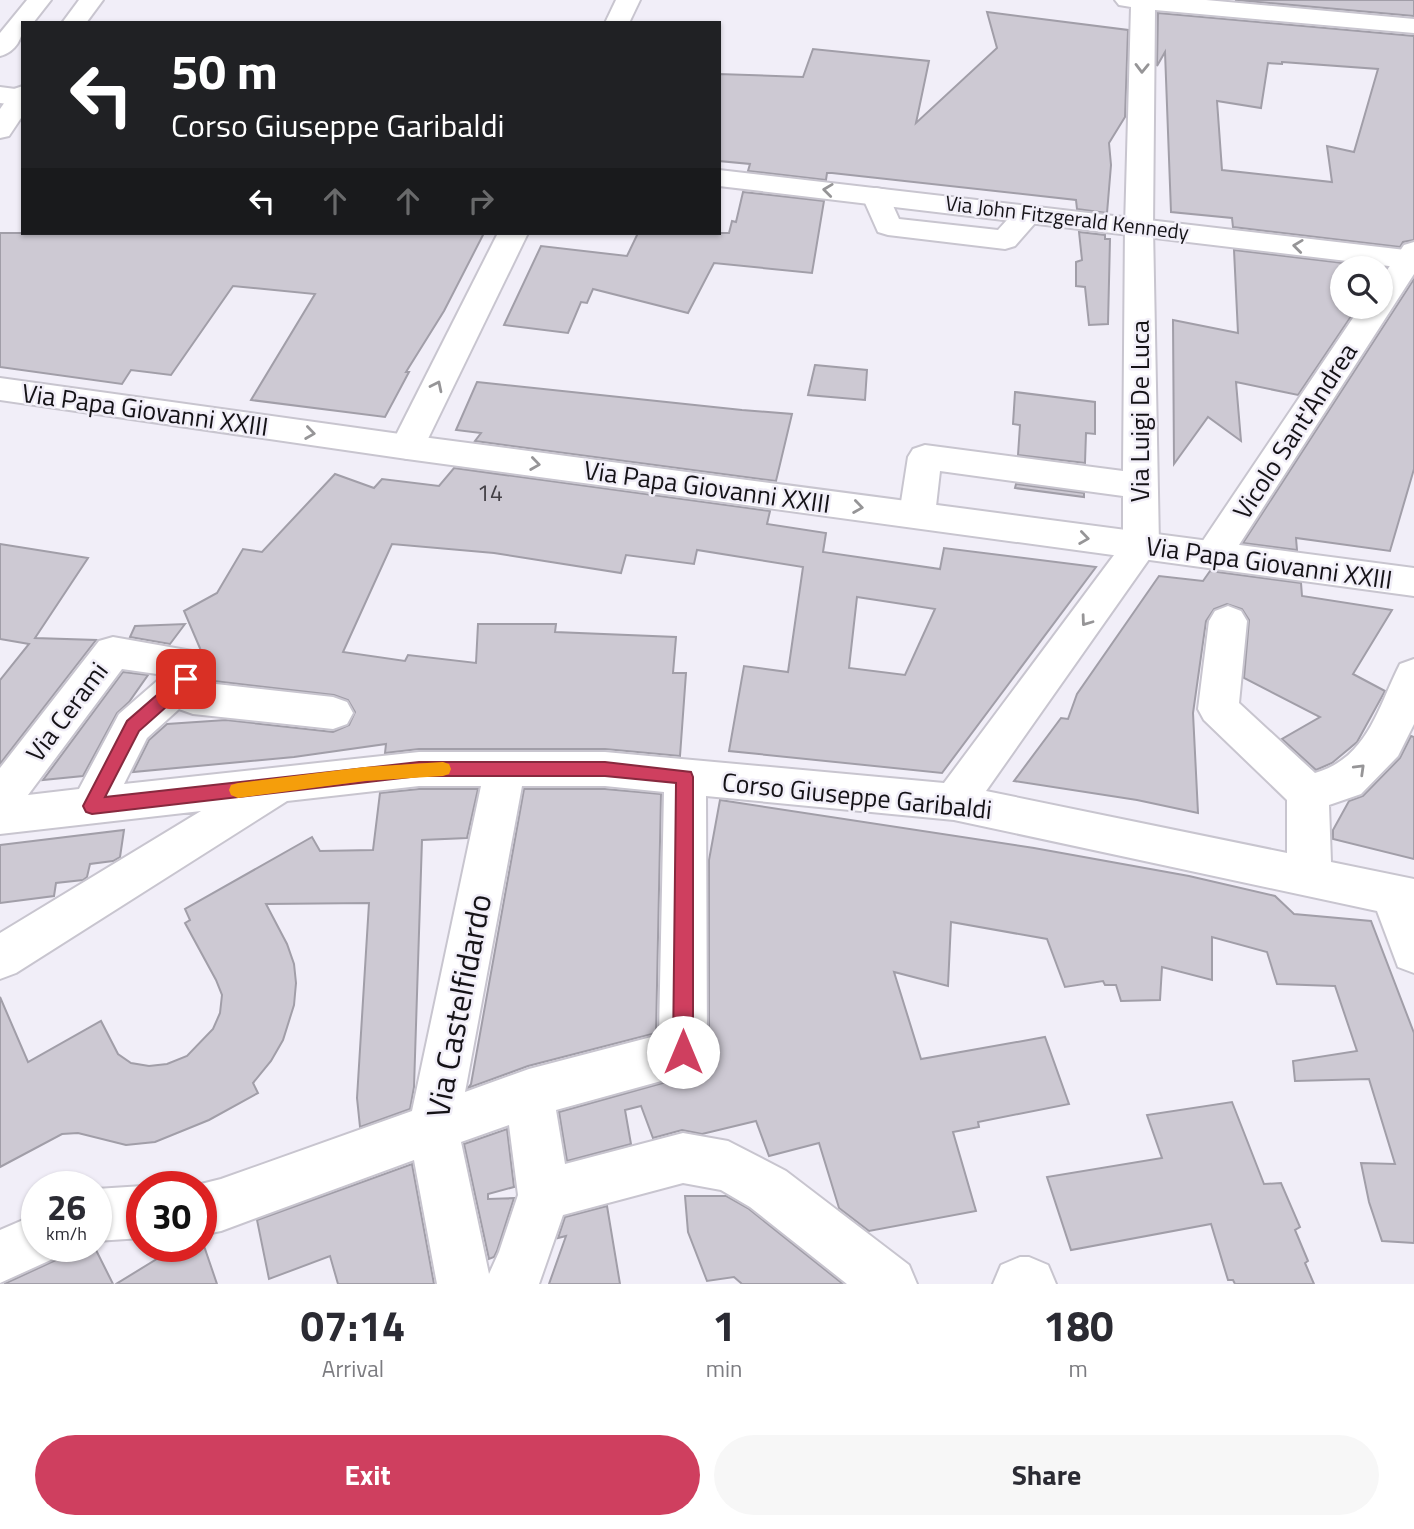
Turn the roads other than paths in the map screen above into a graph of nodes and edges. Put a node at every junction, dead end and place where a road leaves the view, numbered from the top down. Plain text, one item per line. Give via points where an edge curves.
1 (39, 0) edge
2 (91, 0) edge
3 (628, 0) edge
4 (1138, 1) edge
5 (23, 21) edge
6 (76, 21) edge
7 (618, 21) edge
8 (21, 23) edge
9 (1414, 26) edge
10 (0, 50) edge
11 (16, 96) edge
12 (0, 130) edge
13 (721, 178) edge
14 (1139, 227) junction
15 (512, 235) edge
16 (1412, 257) edge
17 (1393, 284) edge
18 (1368, 319) edge
19 (0, 389) edge
20 (407, 447) junction
21 (1141, 486) junction
22 (917, 515) junction
23 (1141, 545) junction
24 (1213, 555) junction
25 (1414, 582) edge
26 (1228, 621) dead end
27 (1414, 675) edge
28 (186, 679) junction
29 (333, 713) dead end
30 (505, 769) junction
31 (685, 777) junction
32 (279, 786) junction
33 (1307, 793) junction
34 (0, 800) edge
35 (954, 802) junction
36 (92, 806) junction
37 (0, 817) edge
38 (1309, 876) junction
39 (1404, 896) edge
40 (1414, 952) edge
41 (0, 958) edge
42 (529, 1093) junction
43 (433, 1128) junction
44 (544, 1195) junction
45 (217, 1206) edge
46 (21, 1247) edge
47 (0, 1257) edge
48 (464, 1284) edge
49 (511, 1284) edge
50 (890, 1284) edge
51 (1020, 1284) edge
52 (1029, 1284) edge

1 - 5 street
2 - 6 street
3 - 7 street
4 - 9 street
4 -> 14 street, Via Luigi De Luca
8 - 10 street
11 - 12 street
14 -> 13 street, Via John Fitzgerald Kennedy via 1029,214 1004,240 888,226 876,196
16 -> 14 street, Via John Fitzgerald Kennedy
14 - 21 street, Via Luigi De Luca
20 -> 15 street
16 - 17 street
18 - 24 street, Vicolo Sant'Andrea
19 -> 20 street, Via Papa Giovanni XXIII
20 -> 22 street, Via Papa Giovanni XXIII
21 - 22 street via 925,457
21 - 23 street, Via Luigi De Luca
22 -> 23 street, Via Papa Giovanni XXIII
23 - 24 street, Via Papa Giovanni XXIII
23 -> 35 street
24 - 25 street, Via Papa Giovanni XXIII
26 - 33 street via 1218,709
33 -> 27 street via 1346,782 1369,761 1384,744
28 - 29 street, Via Cerami via 193,698
28 - 34 street, Via Cerami via 178,662 113,652
28 - 36 street via 133,726
30 - 31 street, Corso Giuseppe Garibaldi via 605,769
30 - 32 street, Corso Giuseppe Garibaldi via 419,769
30 - 43 street, Via Castelfidardo
31 - 35 street, Corso Giuseppe Garibaldi
31 - 42 street via 683,1052
32 - 36 street, Corso Giuseppe Garibaldi
32 - 41 street
33 - 38 street
35 - 38 street, Corso Giuseppe Garibaldi
36 - 37 street, Corso Giuseppe Garibaldi
38 - 39 street, Corso Giuseppe Garibaldi
39 - 40 street
42 - 43 street
42 - 44 street
43 - 45 street
43 - 48 street, Via Castelfidardo
44 - 49 street
44 - 50 street via 683,1158 728,1166 768,1189
46 - 47 street
51 - 52 street

